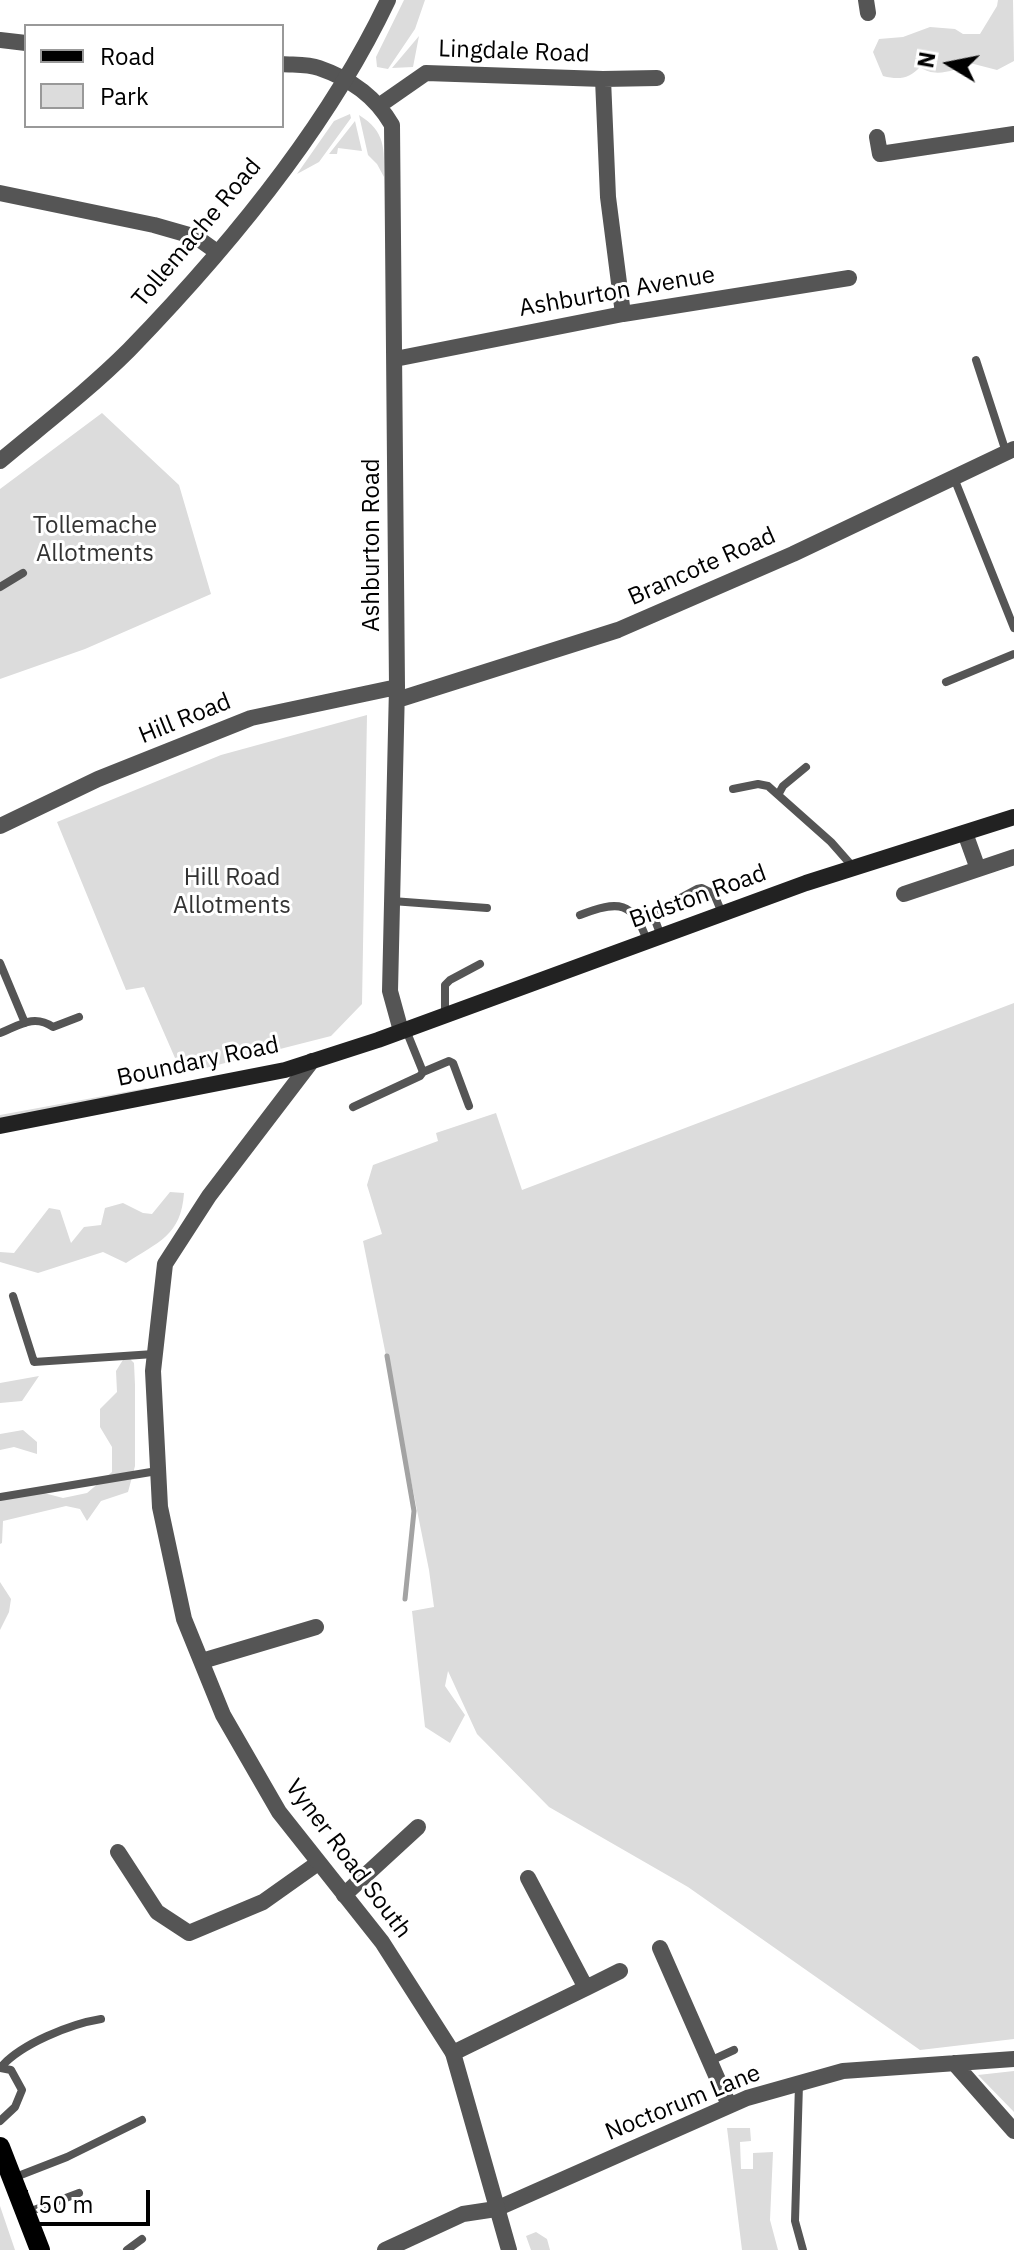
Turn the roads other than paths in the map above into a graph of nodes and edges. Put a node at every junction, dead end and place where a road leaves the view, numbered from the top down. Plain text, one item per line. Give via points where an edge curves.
1 (388, 0) edge
2 (0, 40) edge
3 (24, 43) edge
4 (284, 64) edge
5 (657, 78) dead end
6 (603, 79) junction
7 (344, 80) junction
8 (380, 105) junction
9 (1014, 134) edge
10 (877, 137) dead end
11 (0, 193) edge
12 (217, 252) junction
13 (849, 278) dead end
14 (623, 314) junction
15 (395, 359) junction
16 (976, 360) dead end
17 (1010, 451) edge
18 (0, 461) edge
19 (954, 477) junction
20 (23, 573) dead end
21 (0, 587) edge
22 (1014, 628) edge
23 (1014, 654) edge
24 (946, 682) dead end
25 (397, 693) junction
26 (806, 767) dead end
27 (733, 789) dead end
28 (778, 795) junction
29 (1014, 817) edge
30 (0, 826) edge
31 (965, 833) junction
32 (1014, 857) edge
33 (853, 868) junction
34 (978, 869) junction
35 (904, 894) dead end
36 (392, 901) junction
37 (487, 908) dead end
38 (722, 913) junction
39 (580, 915) dead end
40 (654, 939) junction
41 (0, 963) edge
42 (480, 964) dead end
43 (445, 1015) junction
44 (79, 1017) dead end
45 (25, 1023) junction
46 (404, 1030) junction
47 (0, 1033) edge
48 (312, 1061) junction
49 (423, 1072) junction
50 (469, 1106) dead end
51 (353, 1107) dead end
52 (0, 1126) edge
53 (13, 1296) dead end
54 (155, 1354) junction
55 (158, 1471) junction
56 (0, 1497) edge
57 (316, 1627) dead end
58 (209, 1659) junction
59 (418, 1827) dead end
60 (118, 1852) dead end
61 (318, 1863) junction
62 (528, 1878) dead end
63 (344, 1895) junction
64 (660, 1948) dead end
65 (620, 1971) dead end
66 (586, 1988) junction
67 (101, 2019) dead end
68 (734, 2050) dead end
69 (453, 2053) junction
70 (1014, 2059) edge
71 (709, 2061) junction
72 (954, 2063) junction
73 (1, 2068) edge
74 (799, 2083) junction
75 (729, 2105) junction
76 (142, 2120) dead end
77 (0, 2121) edge
78 (1014, 2131) edge
79 (0, 2150) edge
80 (12, 2178) junction
81 (79, 2193) dead end
82 (496, 2209) junction
83 (26, 2213) junction
84 (142, 2239) dead end
85 (40, 2250) edge
86 (127, 2250) edge
87 (385, 2250) edge
88 (509, 2250) edge
89 (803, 2250) edge

1 - 7 street, Tollemache Road
2 - 3 street
4 - 7 street via 318,67
5 - 6 street, Lingdale Road
6 - 8 street, Lingdale Road via 426,73
6 - 14 street via 608,197
7 - 8 street
7 - 12 street, Tollemache Road via 253,210
8 - 15 street, Ashburton Road via 392,125
9 - 10 street via 880,154
11 - 12 street via 154,225 196,237
12 - 18 street, Tollemache Road via 127,352
13 - 14 street, Ashburton Avenue
14 - 15 street, Ashburton Avenue
15 - 25 street, Ashburton Road
16 - 17 lane
17 - 19 street, Brancote Road
19 - 22 lane
19 - 25 street, Brancote Road via 618,630
20 - 21 lane
23 - 24 lane
25 - 30 street, Hill Road via 251,718 98,779
25 - 36 street, Ashburton Road
26 - 28 lane
27 - 28 lane via 758,784
28 - 33 lane
29 - 31 main road, Bidston Road
31 - 33 main road, Bidston Road
31 - 34 street
32 - 34 street
33 - 38 main road, Bidston Road
34 - 35 street
36 - 37 lane
36 - 46 street, Ashburton Road via 390,991
38 - 40 main road, Bidston Road
38 - 40 lane via 714,894 697,889 658,910
39 - 40 lane via 626,908
40 - 43 main road, Bidston Road
41 - 45 lane
42 - 43 lane via 445,985
43 - 46 main road, Bidston Road
44 - 45 lane via 53,1027 39,1019
45 - 47 lane
46 - 48 main road, Boundary Road
46 - 49 lane
48 - 52 main road, Boundary Road
48 - 54 street, Vyner Road South via 209,1196 165,1264
49 - 50 lane via 453,1063
49 - 51 lane
53 - 54 lane via 34,1362
54 - 55 street, Vyner Road South
55 - 56 lane
55 - 58 street, Vyner Road South via 160,1507 184,1619
57 - 58 street
58 - 61 street, Vyner Road South via 223,1715 279,1812
59 - 63 street
60 - 61 street via 157,1912 189,1933 263,1902
61 - 63 street, Vyner Road South
62 - 66 street
63 - 69 street, Vyner Road South via 382,1942
64 - 71 street
65 - 66 street
66 - 69 street
67 - 73 lane via 12,2054
68 - 71 lane
69 - 82 street, Vyner Road South
70 - 72 street, Noctorum Lane
71 - 75 street
72 - 74 street, Noctorum Lane via 843,2071
72 - 78 street
73 - 77 lane via 11,2070 22,2090 15,2107
74 - 75 street, Noctorum Lane
74 - 89 lane via 795,2221
75 - 82 street, Noctorum Lane
76 - 80 lane
79 - 80 main road
80 - 83 main road
81 - 83 lane
82 - 87 street, Noctorum Lane via 463,2214
82 - 88 street, Vyner Road South
83 - 85 main road
84 - 86 lane

